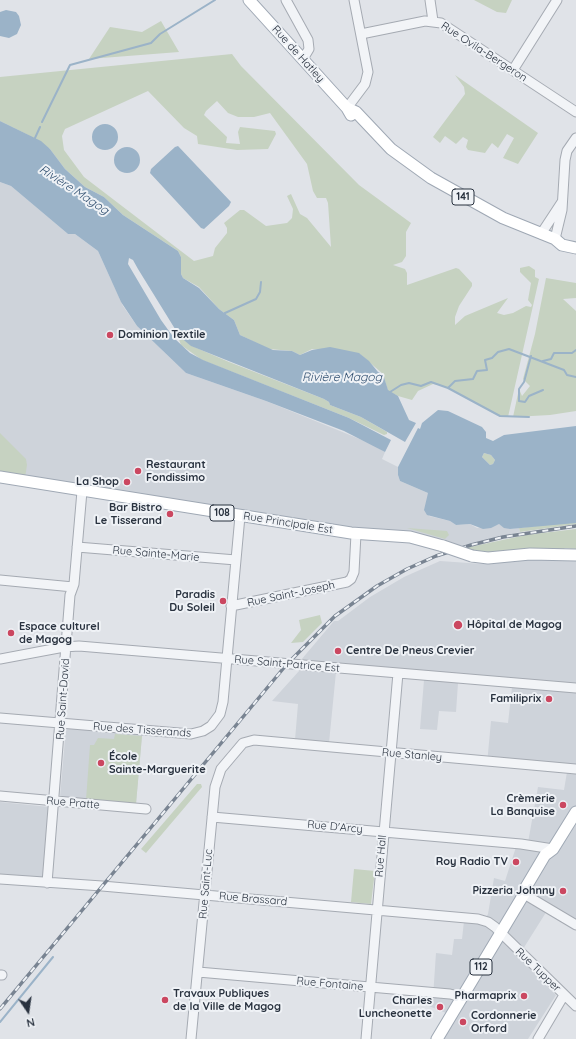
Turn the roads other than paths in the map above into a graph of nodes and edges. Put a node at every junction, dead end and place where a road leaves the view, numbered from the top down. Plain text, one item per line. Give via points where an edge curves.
1 (249, 0) edge
2 (286, 0) edge
3 (354, 0) edge
4 (430, 0) edge
5 (557, 0) edge
6 (433, 21) junction
7 (361, 34) junction
8 (303, 59) junction
9 (513, 70) junction
10 (348, 108) junction
11 (576, 112) edge
12 (576, 138) edge
13 (562, 202) junction
14 (541, 234) junction
15 (555, 239) junction
16 (576, 243) edge
17 (576, 248) edge
18 (0, 477) edge
19 (82, 491) junction
20 (240, 516) junction
21 (356, 534) junction
22 (77, 547) junction
23 (576, 555) edge
24 (236, 560) junction
25 (0, 580) edge
26 (73, 587) junction
27 (231, 606) junction
28 (67, 646) junction
29 (0, 659) edge
30 (226, 659) junction
31 (398, 673) junction
32 (576, 688) edge
33 (0, 718) edge
34 (61, 724) junction
35 (248, 741) joint
36 (391, 753) junction
37 (576, 769) edge
38 (0, 796) edge
39 (55, 801) junction
40 (146, 809) dead end
41 (576, 812) edge
42 (212, 817) junction
43 (383, 832) junction
44 (553, 849) junction
45 (0, 879) edge
46 (47, 883) junction
47 (524, 894) junction
48 (205, 895) junction
49 (376, 910) junction
50 (576, 924) edge
51 (501, 933) junction
52 (198, 972) junction
53 (370, 987) junction
54 (564, 995) junction
55 (462, 997) junction
56 (576, 1006) edge
57 (191, 1039) edge
58 (366, 1039) edge
59 (437, 1039) edge
60 (538, 1039) edge

1 - 8 main road, Rue de Hatley / 141
2 - 8 street via 308,42 308,52
3 - 7 street
4 - 6 street
5 - 9 street
6 - 7 street, Rue Ovila-Bergeron
6 - 9 street, Rue Ovila-Bergeron via 449,28
7 - 10 street via 368,76
8 - 10 main road, Rue de Hatley / 141
9 - 11 street, Rue Ovila-Bergeron
10 - 14 main road, Rue de Hatley / 141 via 361,126 415,167 452,191 497,215
12 - 13 street via 567,151 565,160
13 - 14 street
13 - 15 street
14 - 15 main road, Rue de Hatley / 141
15 - 16 main road, Rue de Hatley / 141
15 - 17 main road, Rue de Hatley / 141
18 - 19 main road, Rue Principale Est / 108
19 - 20 main road, Rue Principale Est / 108
19 - 22 street, Rue Saint-David
20 - 21 main road, Rue Principale Est / 108
20 - 24 street, Rue des Tisserands
21 - 23 main road, Rue Principale Est / 108, bridge via 410,537 472,556 488,558 530,554
21 - 27 street, Rue Saint-Joseph via 354,572 347,582
22 - 24 street, Rue Sainte-Marie
22 - 26 street, Rue Saint-David
24 - 27 street, Rue des Tisserands
25 - 26 street
26 - 28 street, Rue Saint-David via 70,595
27 - 30 street, Rue des Tisserands
28 - 29 street, Rue Saint-Patrice Est
28 - 30 street, Rue Saint-Patrice Est
28 - 34 street, Rue Saint-David
30 - 31 street, Rue Saint-Patrice Est
30 - 34 street, Rue des Tisserands via 221,710 215,723 203,731 186,734
31 - 32 street, Rue Saint-Patrice Est
31 - 36 street, Rue Hall
33 - 34 street, Rue des Tisserands
34 - 39 street, Rue Saint-David
35 - 36 street, Rue Stanley
35 - 42 street, Rue Saint-Luc via 241,745 219,773
36 - 37 street, Rue Stanley
36 - 43 street, Rue Hall
38 - 39 street, Rue Pratte
39 - 40 street, Rue Pratte
39 - 46 street, Rue Saint-David
41 - 44 main road, 112
42 - 43 street, Rue D'Arcy
42 - 48 street, Rue Saint-Luc
43 - 44 street, Rue D'Arcy
43 - 49 street, Rue Hall
44 - 47 main road, 112 via 545,855
45 - 46 street, Rue Brassard
46 - 48 street, Rue Brassard
47 - 50 street
47 - 51 main road, 112
48 - 49 street, Rue Brassard
48 - 52 street, Rue Saint-Luc
49 - 51 street, Rue Brassard via 478,919 488,922
49 - 53 street, Rue Hall
51 - 54 street, Rue Tupper
51 - 55 main road, 112
52 - 53 street, Rue Fontaine
52 - 57 street, Rue Saint-Luc
53 - 55 street, Rue Fontaine
53 - 58 street, Rue Hall
54 - 56 street, Rue Tupper
54 - 60 street
55 - 59 main road, 112

